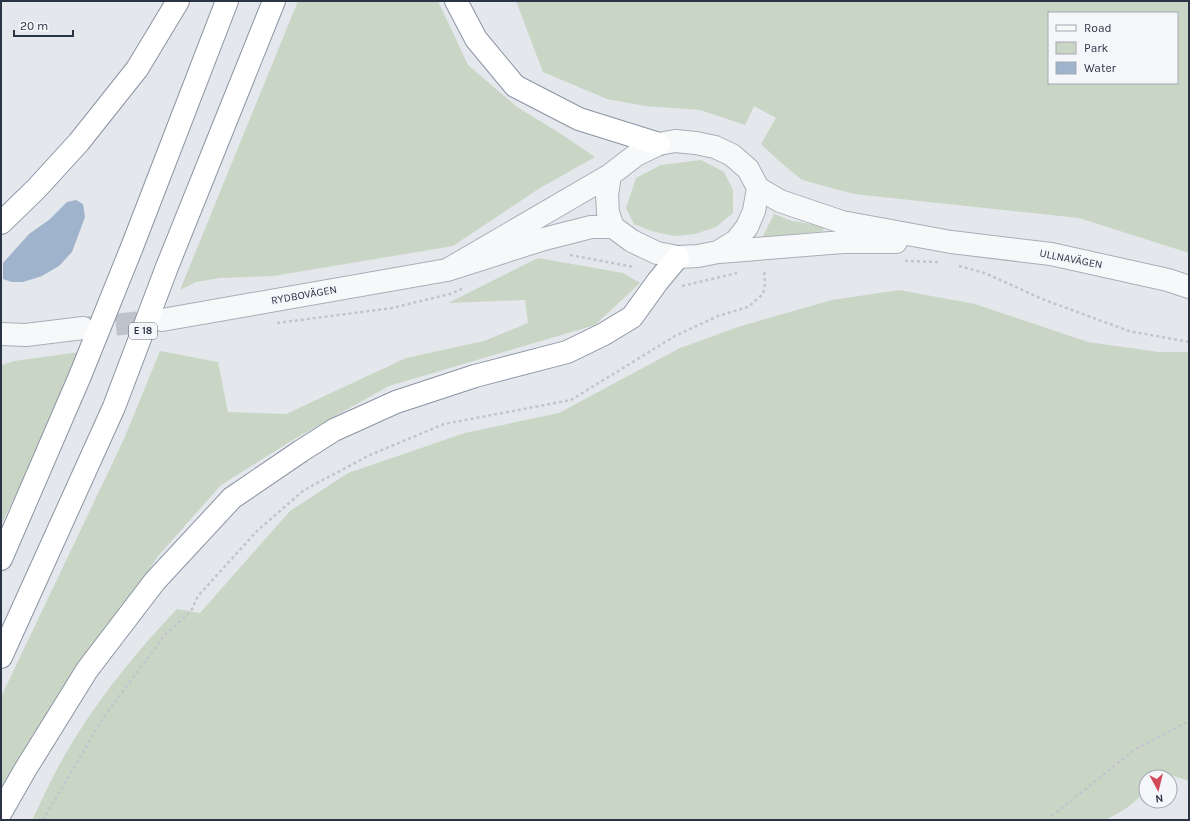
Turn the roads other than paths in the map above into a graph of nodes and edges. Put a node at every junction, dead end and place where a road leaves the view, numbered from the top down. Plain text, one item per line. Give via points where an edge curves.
1 (178, 1) edge
2 (227, 1) edge
3 (274, 1) edge
4 (456, 1) edge
5 (658, 144) junction
6 (610, 175) junction
7 (758, 188) junction
8 (1, 223) edge
9 (613, 228) junction
10 (951, 242) junction
11 (718, 252) junction
12 (678, 257) junction
13 (447, 270) junction
14 (1189, 287) edge
15 (162, 320) tunnel mouth
16 (83, 328) tunnel mouth
17 (1, 334) edge
18 (26, 335) junction
19 (1, 341) edge
20 (1, 559) edge
21 (1, 657) edge
22 (1, 812) edge

1 - 8 highway via 137,69 79,142
2 - 20 highway via 80,376
3 - 21 highway, E 18 via 167,267 114,407
4 - 5 highway via 476,39 515,86 579,119
5 - 6 street via 636,155
5 - 7 street via 675,141 715,147 732,155 748,169
6 - 9 street via 608,213
6 - 13 street, RYDBOVÄGEN
7 - 10 street, ULLNAVÄGEN via 780,201 842,222
7 - 11 street via 754,211 747,227 736,241
9 - 12 street via 657,253
9 - 13 street, RYDBOVÄGEN via 591,227
10 - 11 street, ULLNAVÄGEN via 843,242
10 - 14 street, ULLNAVÄGEN via 1051,254
11 - 12 street
12 - 22 highway via 632,317 604,334 567,352 475,376 396,402 334,430 232,498 155,581 87,670
13 - 15 street, RYDBOVÄGEN
16 - 18 street
17 - 18 street
18 - 19 street

